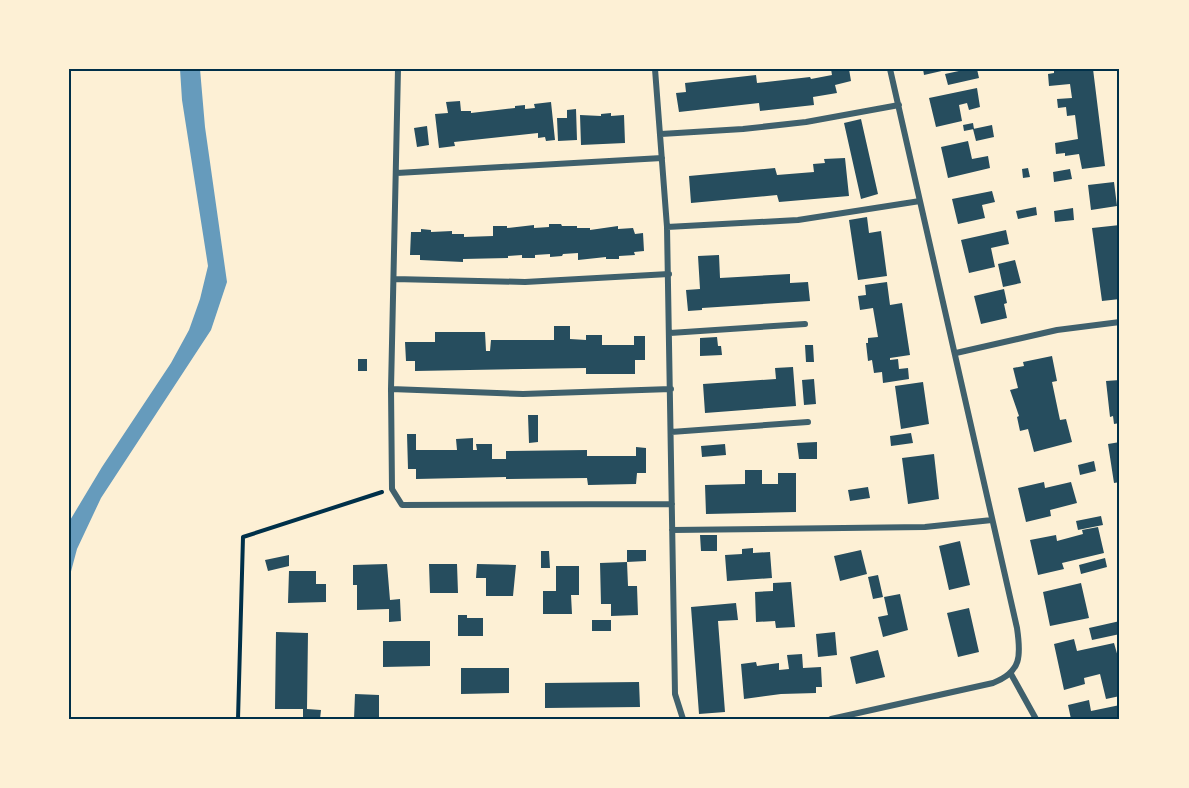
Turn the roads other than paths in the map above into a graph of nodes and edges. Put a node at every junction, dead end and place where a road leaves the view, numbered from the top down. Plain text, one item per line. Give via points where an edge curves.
1 (398, 69) edge
2 (655, 69) edge
3 (890, 69) edge
4 (899, 105) junction
5 (661, 134) junction
6 (663, 158) junction
7 (397, 172) junction
8 (920, 201) junction
9 (667, 227) junction
10 (669, 274) junction
11 (394, 279) junction
12 (1120, 322) edge
13 (805, 324) dead end
14 (670, 333) junction
15 (956, 353) junction
16 (391, 389) junction
17 (671, 389) junction
18 (808, 422) dead end
19 (671, 432) junction
20 (672, 504) junction
21 (992, 520) junction
22 (672, 530) junction
23 (1011, 674) junction
24 (683, 719) edge
25 (831, 719) edge
26 (1036, 719) edge

1 - 7 street
2 - 5 street
3 - 4 street
4 - 5 street via 796,123
4 - 8 street
5 - 6 street
6 - 7 street
6 - 9 street
7 - 11 street
8 - 9 street via 798,220
8 - 15 street
9 - 10 street
10 - 11 street via 525,282
10 - 14 street
11 - 16 street
12 - 15 street via 1057,330
13 - 14 street
14 - 17 street
15 - 21 street
16 - 17 street via 523,394
16 - 20 street via 392,489 402,505
17 - 19 street
18 - 19 street
19 - 20 street
20 - 22 street
21 - 22 street via 925,527
21 - 23 street via 1019,644 1018,661
22 - 24 street via 675,694
23 - 25 street via 993,683
23 - 26 street

